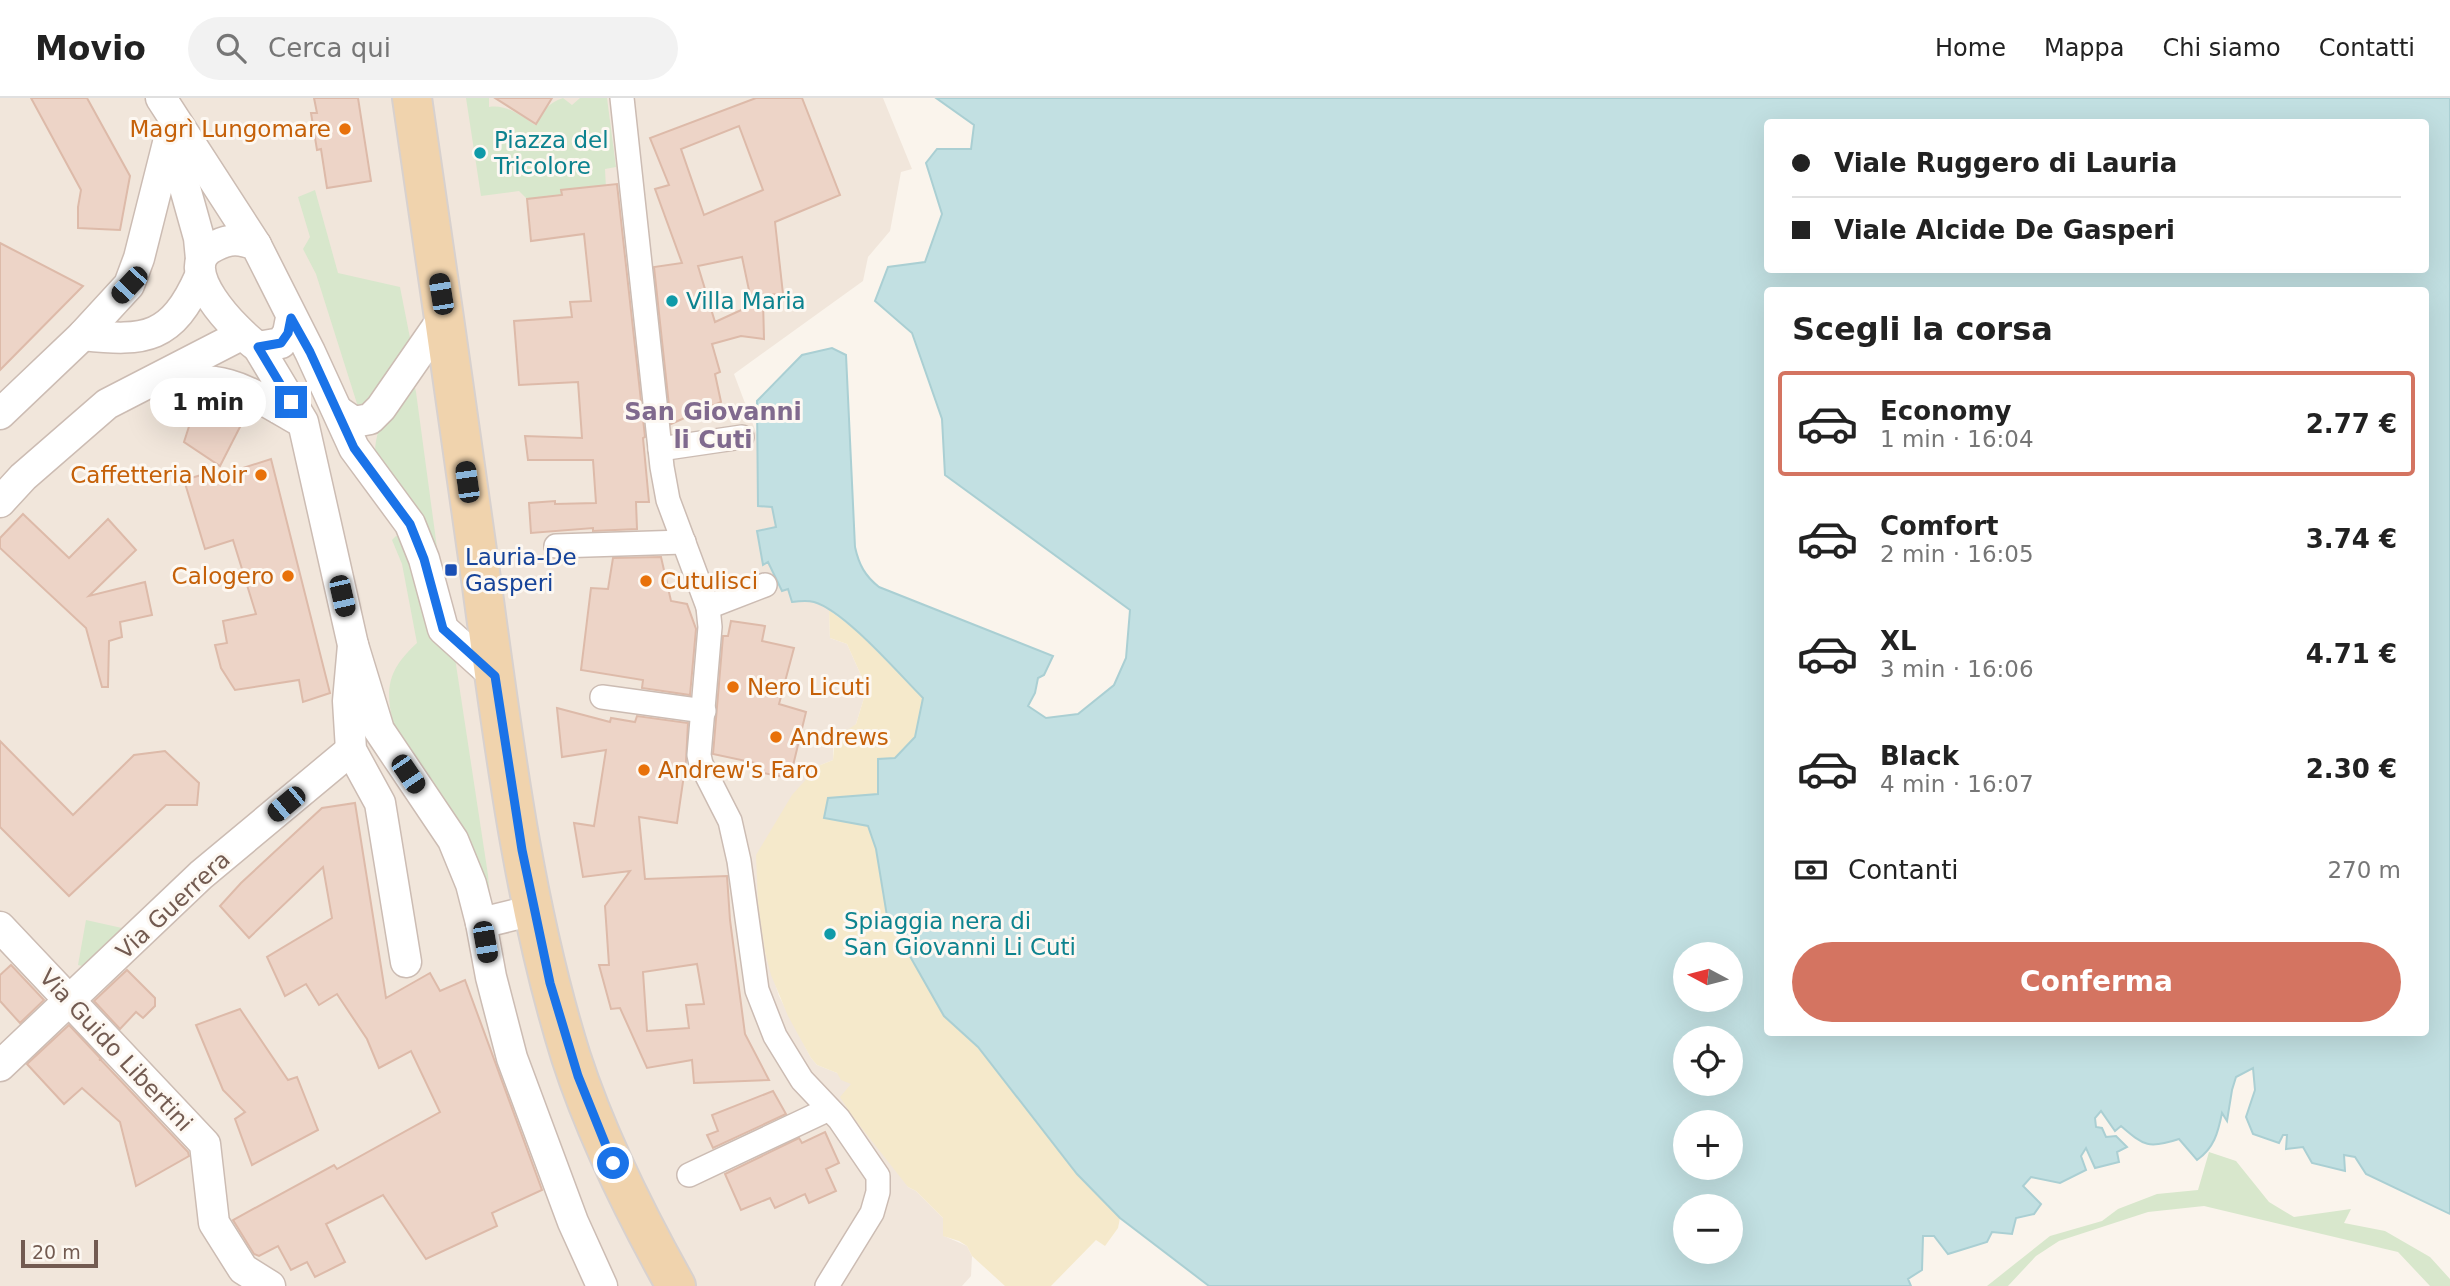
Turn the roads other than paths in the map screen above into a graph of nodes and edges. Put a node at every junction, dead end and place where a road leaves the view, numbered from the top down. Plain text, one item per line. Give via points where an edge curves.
1 (160, 98) edge
2 (412, 98) edge
3 (622, 98) edge
4 (170, 135) junction
5 (256, 245) junction
6 (200, 267) junction
7 (444, 317) junction
8 (291, 318) junction
9 (83, 335) junction
10 (250, 341) junction
11 (107, 404) junction
12 (338, 411) junction
13 (0, 414) edge
14 (303, 422) junction
15 (742, 437) dead end
16 (660, 449) junction
17 (0, 502) edge
18 (684, 542) junction
19 (556, 546) dead end
20 (765, 585) dead end
21 (708, 607) junction
22 (354, 645) junction
23 (495, 676) junction
24 (602, 697) dead end
25 (704, 711) junction
26 (351, 750) junction
27 (534, 910) junction
28 (481, 922) junction
29 (0, 928) edge
30 (406, 962) dead end
31 (70, 1002) junction
32 (0, 1066) edge
33 (830, 1109) junction
34 (689, 1175) dead end
35 (270, 1286) edge
36 (603, 1286) edge
37 (676, 1286) edge
38 (827, 1286) edge

1 - 4 street
1 - 5 street
2 - 7 main road
3 - 16 street
4 - 6 street via 198,238
4 - 9 street via 129,285
5 - 6 street via 235,239 210,248
5 - 8 street
6 - 9 street via 183,309 156,332 123,340
6 - 10 street via 204,287
7 - 12 street via 370,419 354,422
7 - 23 main road
8 - 10 street via 281,343
8 - 12 street
9 - 13 street
10 - 11 street
10 - 14 street
11 - 14 street via 186,380 222,382
11 - 17 street
12 - 23 street via 354,448 410,524 443,629
14 - 22 street
15 - 16 street
16 - 18 street via 668,500
18 - 19 street
18 - 21 street
20 - 21 street
21 - 25 street
22 - 26 street via 348,701
22 - 28 street via 379,730 453,840
23 - 27 main road
24 - 25 street
25 - 33 street via 699,754 730,821 757,989 775,1036 802,1080
26 - 30 street via 380,803
26 - 31 street, Via Guerrera via 201,875
27 - 28 street
27 - 37 main road via 550,983 585,1095 623,1185
28 - 36 street via 512,1058 573,1222
29 - 31 street, Via Guido Libertini
31 - 32 street, Via Guerrera
31 - 35 street, Via Guido Libertini via 205,1144 214,1223 243,1269
33 - 34 street
33 - 38 street via 878,1176 878,1192 862,1232

